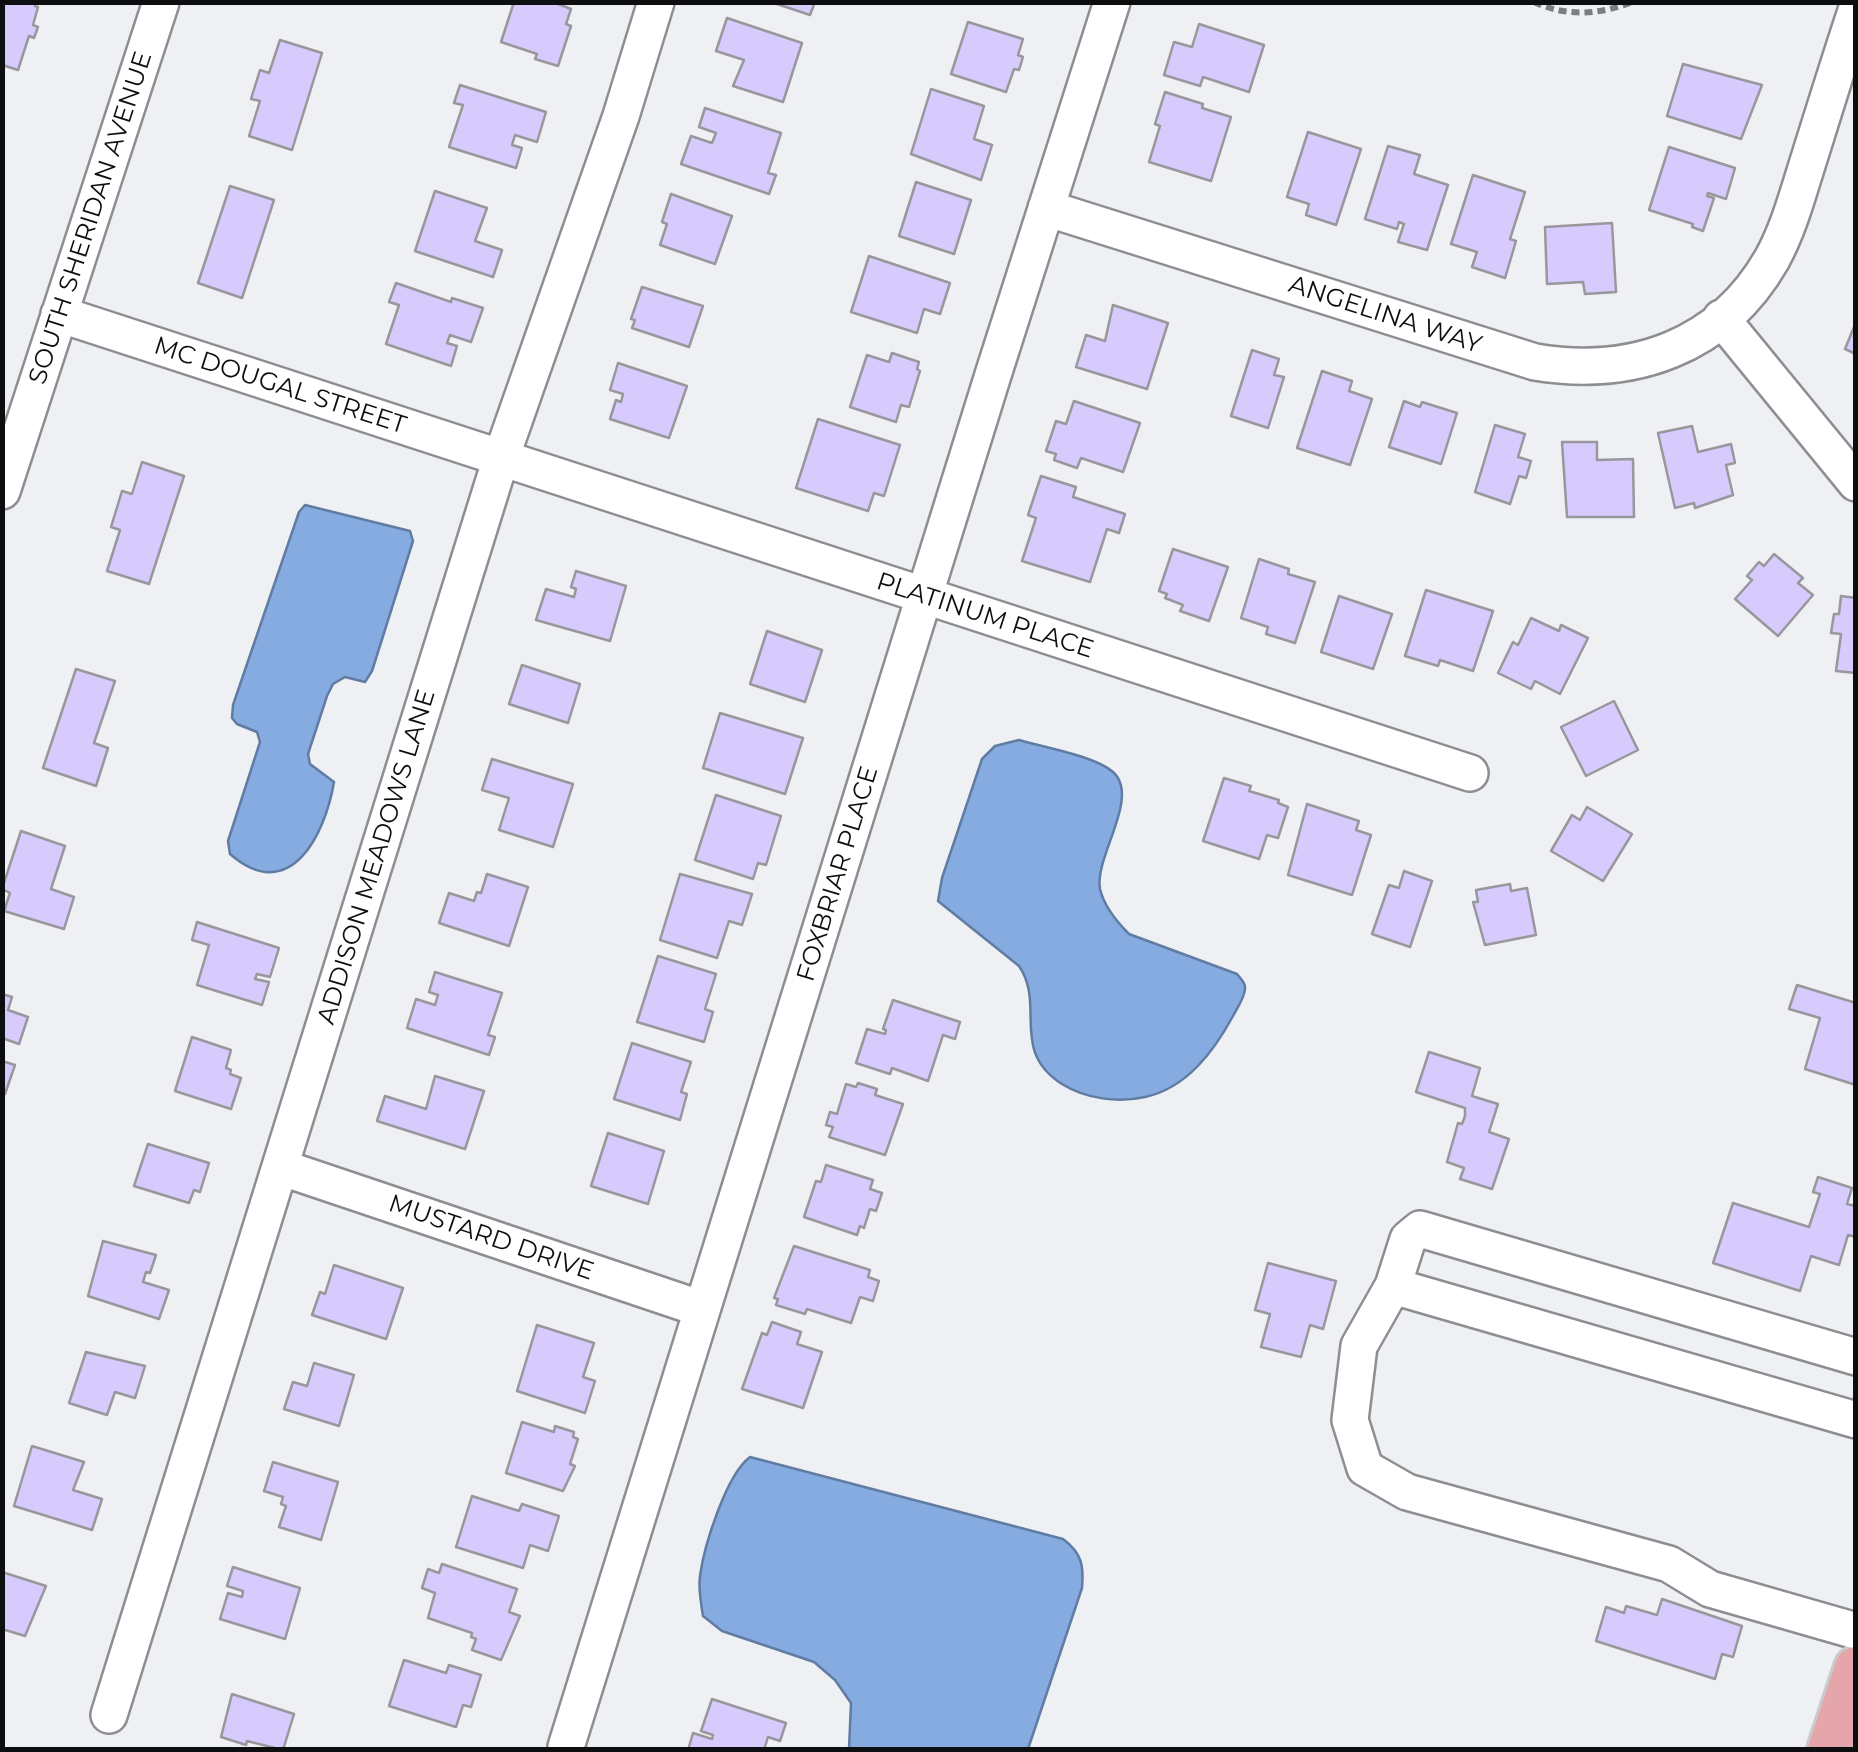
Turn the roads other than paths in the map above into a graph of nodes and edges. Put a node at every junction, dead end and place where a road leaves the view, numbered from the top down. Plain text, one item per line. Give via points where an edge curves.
1 (161, 2) edge
2 (656, 2) edge
3 (1112, 2) edge
4 (1856, 11) edge
5 (1046, 208) junction
6 (60, 314) junction
7 (1722, 318) junction
8 (501, 458) junction
9 (1856, 484) edge
10 (2, 490) edge
11 (924, 596) junction
12 (1470, 773) dead end
13 (280, 1167) junction
14 (1393, 1286) junction
15 (702, 1309) junction
16 (1856, 1356) edge
17 (1856, 1420) edge
18 (1856, 1631) edge
19 (1856, 1668) edge
20 (109, 1714) dead end
21 (1841, 1735) edge
22 (566, 1747) dead end

1 - 6 street, SOUTH SHERIDAN AVENUE
2 - 8 street, ADDISON MEADOWS LANE
3 - 5 street, FOXBRIAR PLACE
4 - 7 street, ANGELINA WAY via 1785,232 1761,277
5 - 7 street, ANGELINA WAY via 1548,365 1584,369 1650,359
5 - 11 street, FOXBRIAR PLACE
6 - 8 street, MC DOUGAL STREET
6 - 10 street, SOUTH SHERIDAN AVENUE
7 - 9 street
8 - 11 street, PLATINUM PLACE
8 - 13 street, ADDISON MEADOWS LANE
11 - 12 street, PLATINUM PLACE
11 - 15 street, FOXBRIAR PLACE
13 - 15 street, MUSTARD DRIVE
13 - 20 street, ADDISON MEADOWS LANE
14 - 16 street via 1408,1238 1420,1229
14 - 17 street
14 - 18 street via 1360,1346 1350,1420 1364,1468 1407,1492 1669,1564 1710,1590
15 - 22 street, FOXBRIAR PLACE
19 - 21 main road

